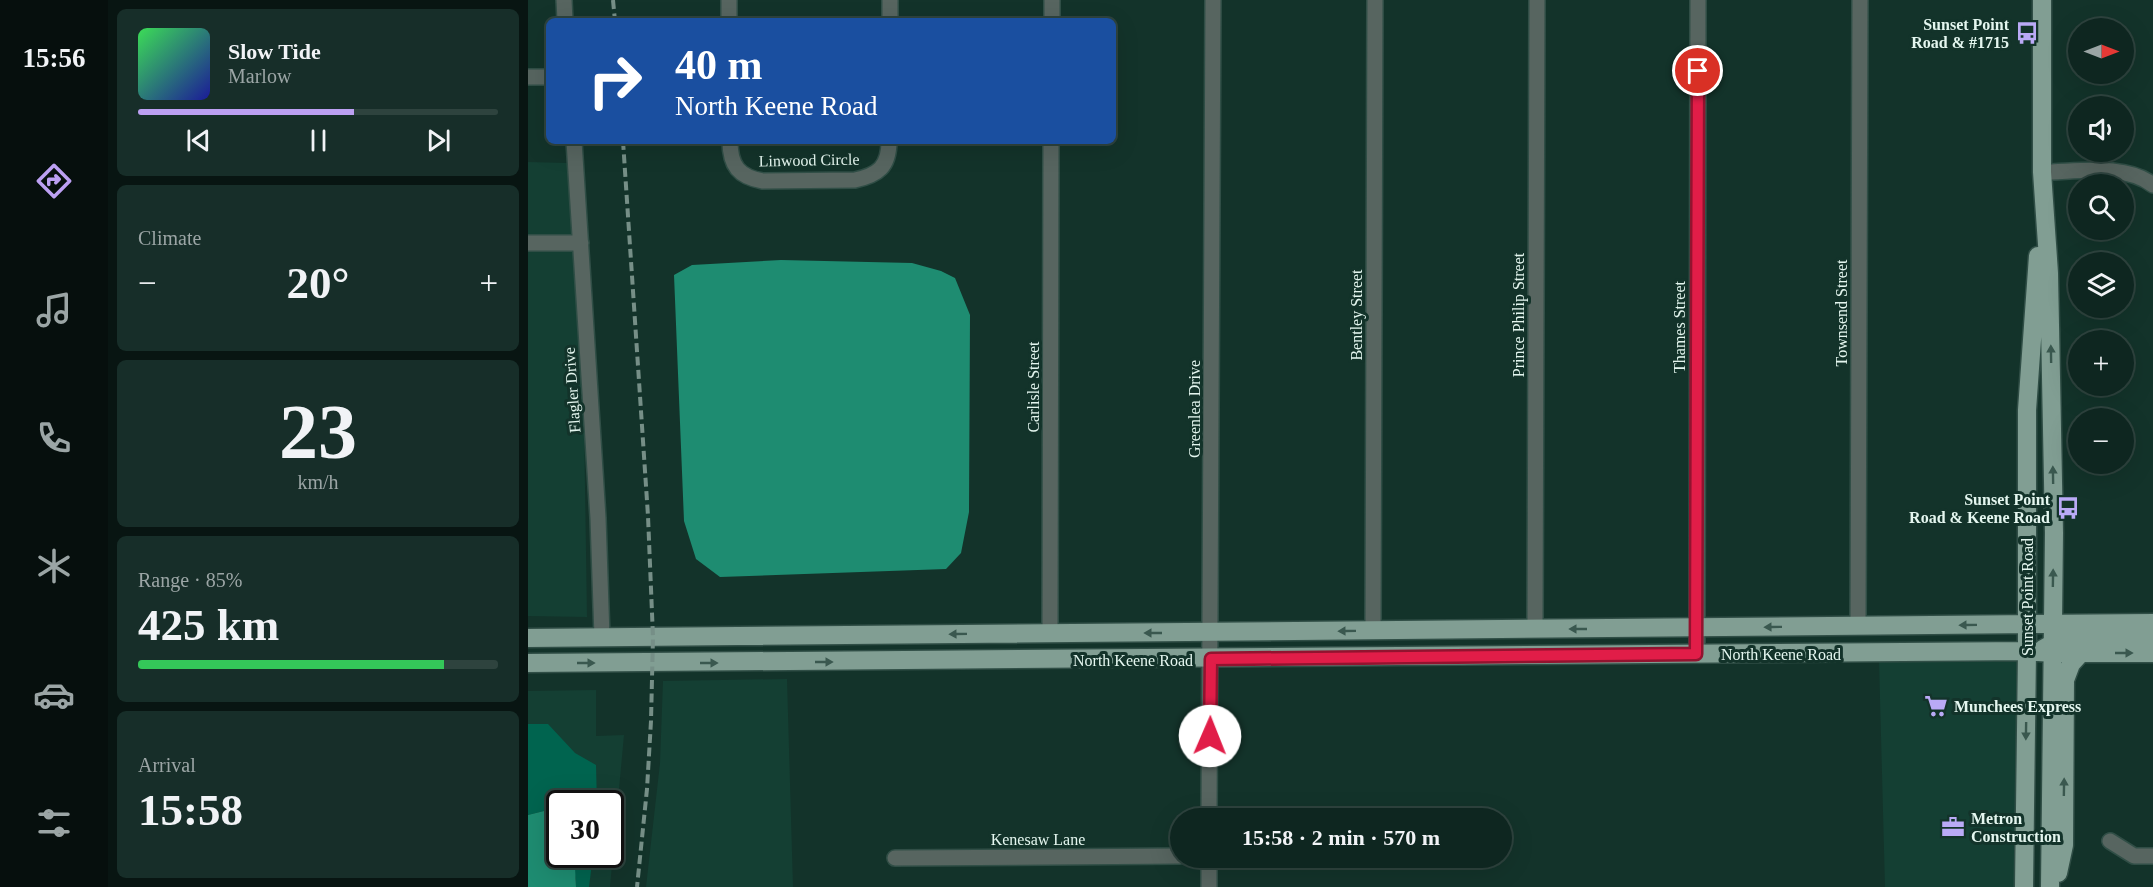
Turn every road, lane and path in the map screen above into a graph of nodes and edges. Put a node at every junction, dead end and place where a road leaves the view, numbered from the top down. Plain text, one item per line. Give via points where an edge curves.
1 (564, 0) edge
2 (729, 0) edge
3 (890, 0) edge
4 (1052, 0) edge
5 (1213, 0) edge
6 (1375, 0) edge
7 (1537, 0) edge
8 (1698, 0) edge
9 (1860, 0) edge
10 (2042, 0) edge
11 (565, 18) edge
12 (729, 18) edge
13 (890, 18) edge
14 (1052, 18) edge
15 (528, 77) edge
16 (546, 77) edge
17 (574, 144) edge
18 (730, 144) edge
19 (890, 144) edge
20 (1051, 144) edge
21 (2042, 172) junction
22 (2153, 185) edge
23 (2042, 201) junction
24 (528, 243) edge
25 (581, 243) junction
26 (2153, 623) edge
27 (1858, 626) junction
28 (1696, 628) junction
29 (1535, 629) junction
30 (1373, 631) junction
31 (1211, 632) junction
32 (1050, 633) junction
33 (2153, 636) edge
34 (602, 637) junction
35 (528, 638) edge
36 (2039, 638) junction
37 (2081, 653) junction
38 (2153, 653) edge
39 (1696, 654) junction
40 (1211, 659) junction
41 (528, 663) edge
42 (1209, 808) edge
43 (2109, 841) dead end
44 (1170, 856) edge
45 (2153, 856) edge
46 (895, 858) dead end
47 (1209, 868) edge
48 (1209, 887) edge
49 (2024, 887) edge
50 (2049, 887) edge
51 (2055, 887) edge

1 - 11 street
2 - 12 street
3 - 13 street
4 - 14 street
5 - 31 street, Greenlea Drive
6 - 30 street, Bentley Street
7 - 29 street, Prince Philip Street
8 - 28 street, Thames Street
9 - 27 street, Townsend Street
10 - 21 main road, Sunset Point Road
15 - 16 street
17 - 25 street, Flagler Drive
18 - 19 street, Linwood Circle via 733,163 740,173 763,181 869,177 887,160
20 - 32 street, Carlisle Street
21 - 22 street via 2121,171 2136,174
21 - 23 main road, Sunset Point Road
23 - 36 main road, Sunset Point Road via 2026,410
36 -> 23 main road, Sunset Point Road via 2053,603 2054,533 2049,273
24 - 25 street
25 - 34 street, Flagler Drive
26 - 36 main road
27 -> 28 main road, North Keene Road
36 -> 27 main road, North Keene Road via 2004,625
28 -> 29 main road, North Keene Road
28 - 39 street, Thames Street
29 - 30 main road, North Keene Road
30 -> 31 main road, North Keene Road
31 -> 32 main road, North Keene Road
31 - 40 street, Greenlea Drive
32 -> 34 main road, North Keene Road
33 - 36 main road
34 - 35 main road, North Keene Road
36 - 37 main road
36 - 39 main road, North Keene Road via 1850,642 1783,653
36 -> 49 main road, Sunset Point Road via 2026,672
36 - 50 main road, Sunset Point Road
37 -> 38 main road
51 -> 37 main road via 2064,845 2065,680
39 - 40 main road, North Keene Road
41 -> 40 main road, North Keene Road
40 - 42 street, Greenlea Drive
43 - 45 street via 2134,856
44 - 46 street, Kenesaw Lane
47 - 48 street

